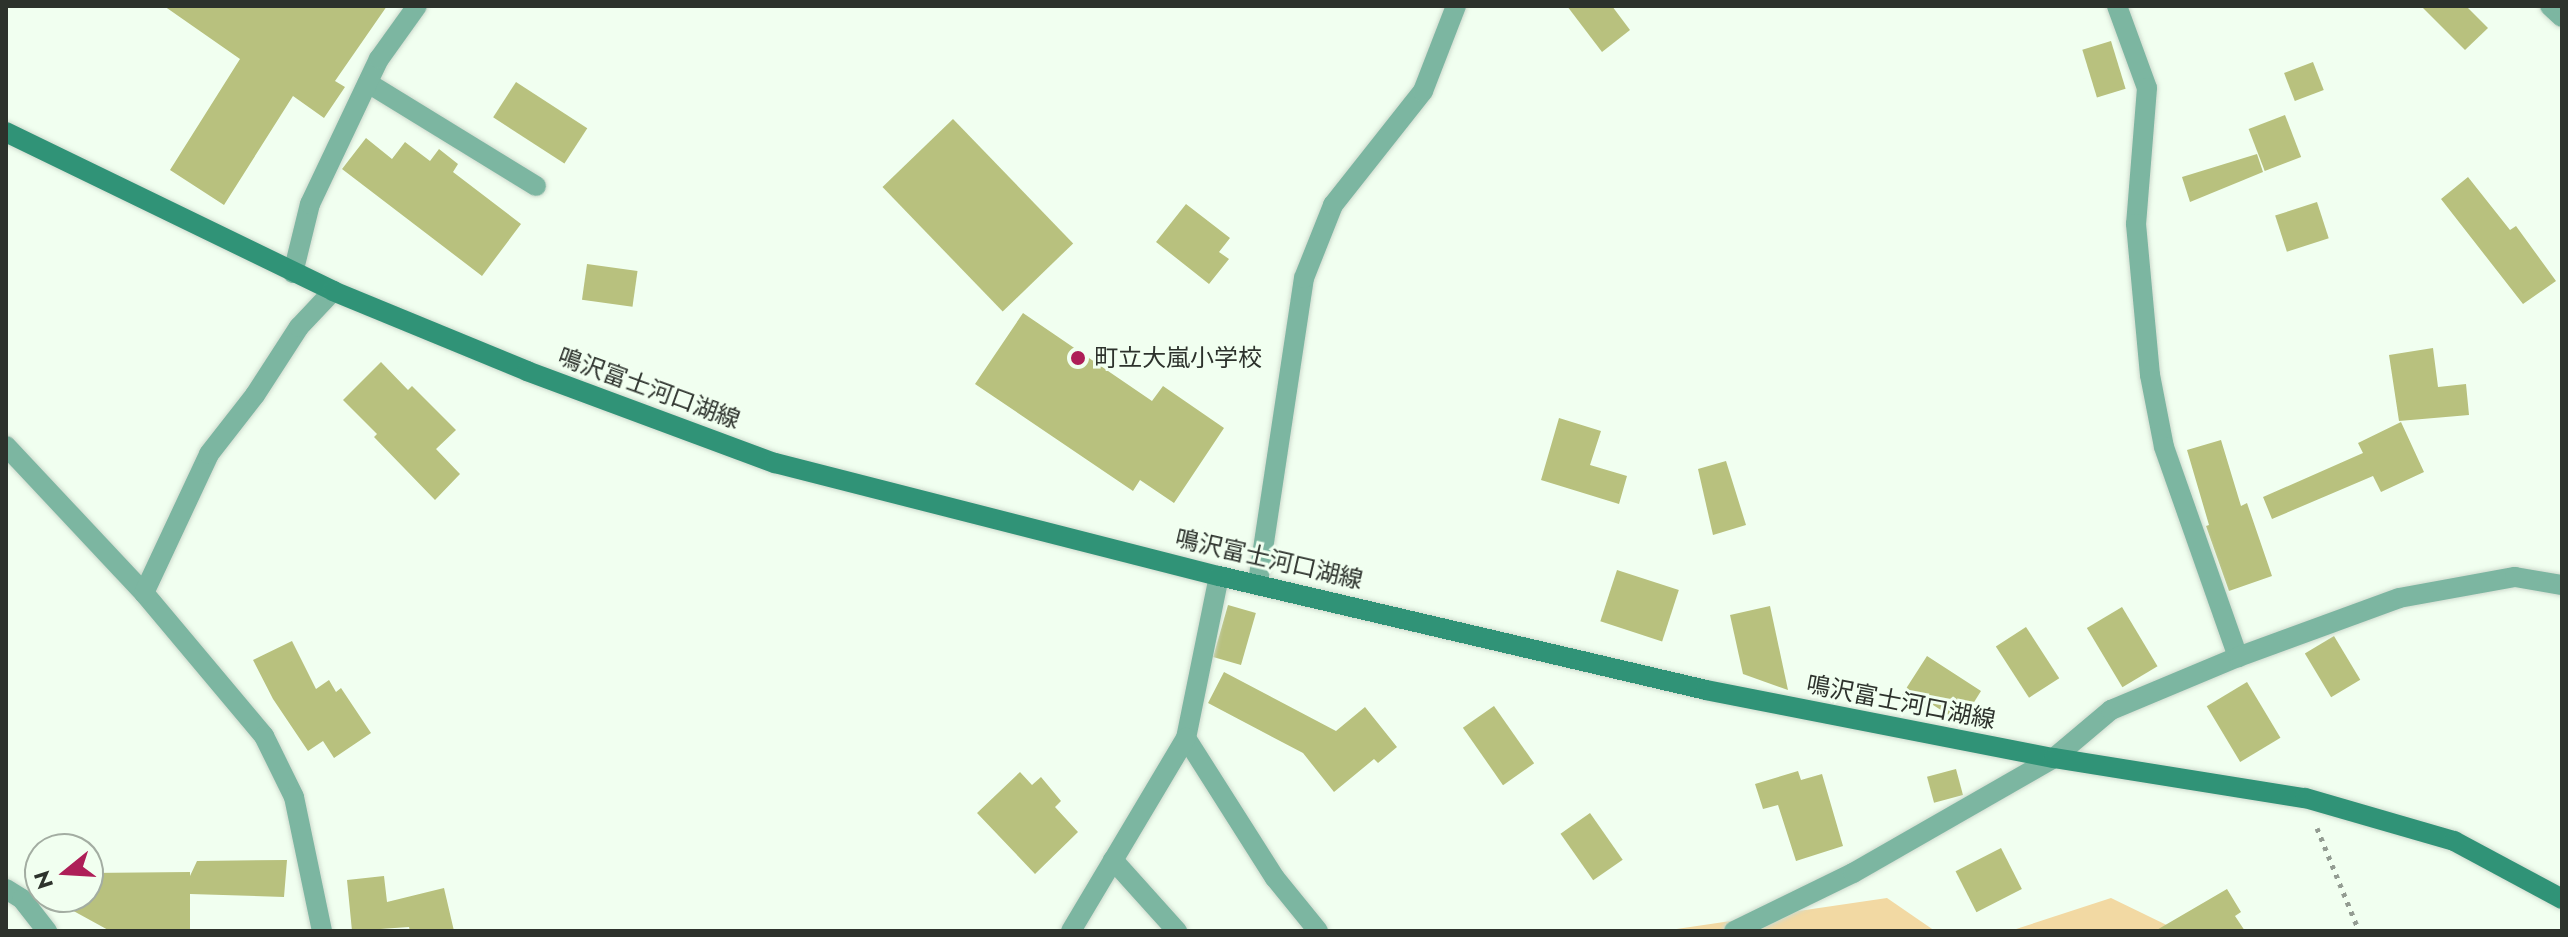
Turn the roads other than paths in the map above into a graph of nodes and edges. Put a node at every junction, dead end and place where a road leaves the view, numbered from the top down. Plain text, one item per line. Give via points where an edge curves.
1 (417, 6) edge
2 (1456, 6) edge
3 (2117, 6) edge
4 (368, 83) junction
5 (6, 132) edge
6 (536, 186) dead end
7 (293, 273) junction
8 (333, 291) junction
9 (6, 446) edge
10 (1219, 576) junction
11 (1258, 582) junction
12 (2562, 585) edge
13 (144, 593) junction
14 (2238, 657) junction
15 (1186, 738) junction
16 (2054, 758) junction
17 (1113, 860) junction
18 (6, 889) edge
19 (2562, 899) edge
20 (47, 931) edge
21 (322, 931) edge
22 (1071, 931) edge
23 (1177, 931) edge
24 (1318, 931) edge
25 (1734, 931) edge

1 - 4 street
2 - 11 street via 1423,91 1333,205 1304,278
3 - 14 street via 2147,88 2136,224 2150,375 2164,447
4 - 6 street
4 - 7 street via 310,204
5 - 7 main road, 鳴沢富士河口湖線
7 - 8 main road, 鳴沢富士河口湖線
8 - 10 main road, 鳴沢富士河口湖線 via 527,371 775,463
8 - 13 street via 299,327 209,454
9 - 13 street
10 - 11 main road, 鳴沢富士河口湖線
10 - 15 street
11 - 16 main road, 鳴沢富士河口湖線 via 1706,690
12 - 14 street via 2515,577 2399,598
13 - 21 street via 264,736 294,797
14 - 16 street via 2111,710
15 - 17 street
15 - 24 street via 1275,878
16 - 19 main road, 鳴沢富士河口湖線 via 2305,798 2454,841
16 - 25 street via 1853,873
17 - 22 street
17 - 23 street
18 - 20 street via 22,899

